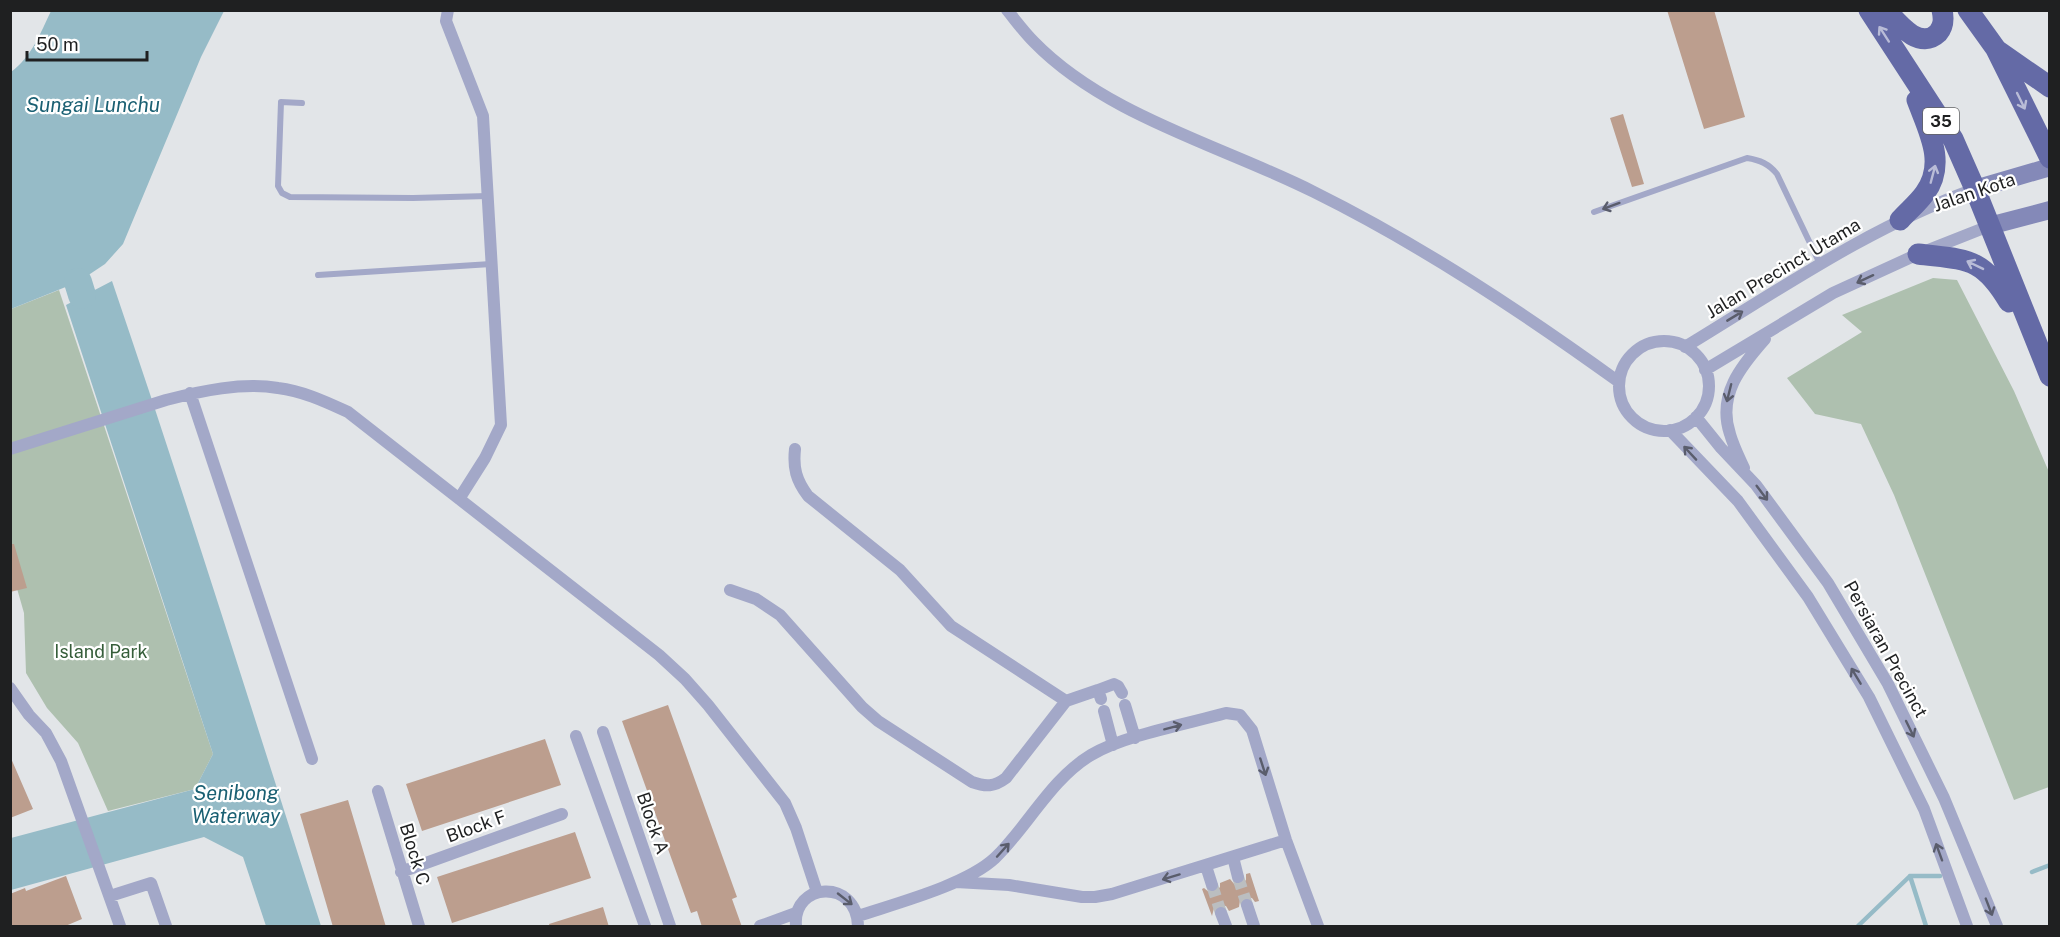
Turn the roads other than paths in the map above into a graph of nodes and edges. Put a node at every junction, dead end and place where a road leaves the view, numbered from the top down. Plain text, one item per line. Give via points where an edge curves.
1 (448, 10) edge
2 (1007, 10) edge
3 (1869, 10) edge
4 (1886, 10) edge
5 (1942, 10) edge
6 (1968, 10) edge
7 (1996, 49) junction
8 (1900, 57) junction
9 (2049, 87) edge
10 (302, 103) dead end
11 (2049, 158) edge
12 (2049, 167) edge
13 (1975, 189) junction
14 (488, 196) junction
15 (2049, 210) edge
16 (1594, 212) dead end
17 (1899, 220) junction
18 (1989, 226) junction
19 (1918, 254) junction
20 (491, 264) junction
21 (1820, 265) junction
22 (318, 275) dead end
23 (1774, 329) junction
24 (1685, 347) junction
25 (2046, 369) edge
26 (1705, 370) junction
27 (1619, 382) junction
28 (190, 393) junction
29 (1696, 417) junction
30 (1670, 430) junction
31 (10, 449) edge
32 (795, 449) dead end
33 (1748, 477) junction
34 (459, 499) junction
35 (730, 590) dead end
36 (10, 688) edge
37 (1101, 700) junction
38 (1066, 701) junction
39 (603, 732) dead end
40 (576, 736) dead end
41 (1135, 738) junction
42 (1113, 745) junction
43 (312, 759) dead end
44 (378, 791) dead end
45 (562, 814) dead end
46 (1286, 840) junction
47 (1233, 857) junction
48 (1206, 866) junction
49 (401, 872) junction
50 (1238, 877) tunnel mouth
51 (955, 882) junction
52 (1212, 885) tunnel mouth
53 (817, 892) junction
54 (110, 896) junction
55 (1247, 905) tunnel mouth
56 (1221, 913) tunnel mouth
57 (796, 914) junction
58 (858, 921) edge
59 (120, 927) edge
60 (166, 927) edge
61 (419, 927) edge
62 (645, 927) edge
63 (670, 927) edge
64 (760, 927) edge
65 (796, 927) edge
66 (1226, 927) edge
67 (1254, 927) edge
68 (1318, 927) edge
69 (1967, 927) edge
70 (1997, 927) edge

1 - 14 street via 446,21 483,116
2 - 27 street via 1035,43 1071,73 1116,102 1333,202 1503,302
8 -> 3 highway, 35
4 - 5 highway via 1908,32 1922,39 1939,32 1944,20
6 - 7 highway
7 - 9 highway
7 -> 11 highway
8 - 13 highway, 35 via 1953,139
17 -> 8 highway via 1930,186 1936,168 1931,136
10 - 14 lane via 281,102 278,186 282,193 290,197
12 - 13 main road, Jalan Kota
13 - 17 street, Jalan Kota
13 - 18 highway, 35
14 - 20 street
15 - 18 main road, Jalan Kota
21 -> 16 lane via 1777,174 1756,159 1747,158
17 - 21 street, Jalan Precinct Utama
18 - 19 street, Jalan Kota
18 - 25 highway, 35
19 -> 23 street via 1833,293
25 -> 19 highway via 2000,285 1986,270 1967,260
20 - 22 lane
20 - 34 street via 501,425
24 -> 21 street, Jalan Precinct Utama
23 - 26 street
23 -> 33 street via 1738,371 1729,392 1729,433
24 - 26 street
24 - 27 street via 1664,341 1642,346 1626,361
26 - 29 street via 1708,390
27 - 30 street via 1623,404 1637,422 1647,428
28 - 31 street
28 - 34 street via 278,387 317,398 348,412
28 - 43 street
29 - 30 street
29 - 33 street, Persiaran Precinct
69 -> 30 street, Persiaran Precinct via 1924,809 1869,697 1808,597 1745,511
32 - 38 street via 796,476 808,496 900,570 951,626
33 -> 70 street, Persiaran Precinct via 1828,583 1888,684 1944,798
34 - 53 street via 685,679 784,803
35 - 38 street via 756,599 780,615 878,721 983,786 1006,778
36 - 54 street via 46,733 61,761
37 - 38 street
37 - 41 street via 1114,684 1118,686
37 - 42 street
39 - 63 street, Block A
40 - 62 street
41 - 42 street
41 -> 46 street via 1226,713 1240,715 1252,730
51 -> 42 street via 995,858 1061,782 1091,755
44 - 49 street, Block C
45 - 49 street, Block F
46 - 47 street
46 - 68 street
47 - 48 street
47 - 50 street
48 -> 51 street via 1095,897
48 - 52 street
49 - 61 street, Block C
51 - 58 street
53 - 57 street via 801,904
53 -> 58 street via 828,891 847,898
54 - 59 street
54 - 60 street via 151,883
55 - 67 street
56 - 66 street
57 - 64 street
57 - 65 street

